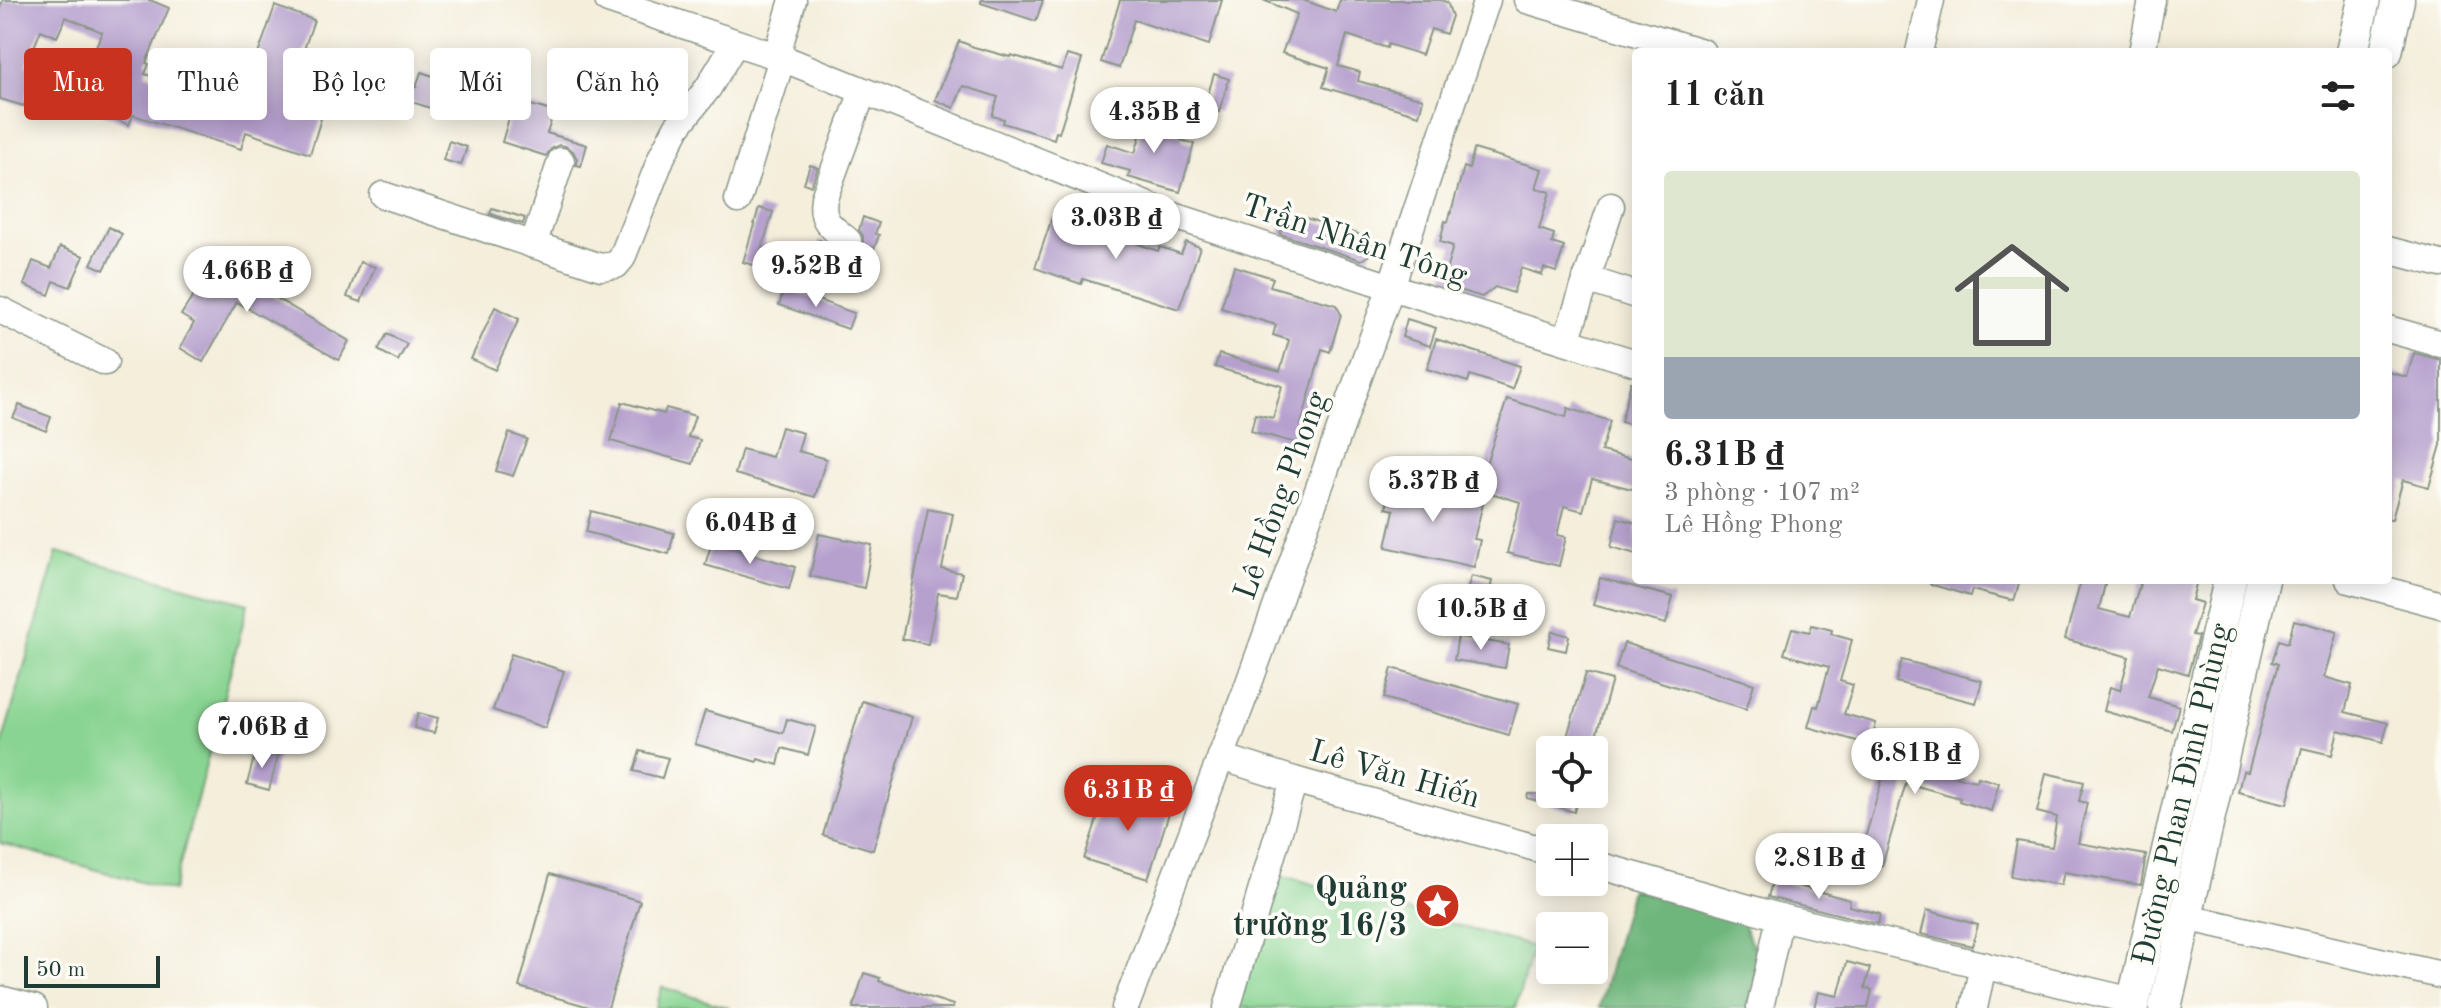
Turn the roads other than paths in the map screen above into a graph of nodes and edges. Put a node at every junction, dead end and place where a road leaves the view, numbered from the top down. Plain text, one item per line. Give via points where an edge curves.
1 (608, 0) edge
2 (793, 0) edge
3 (1487, 0) edge
4 (1527, 0) edge
5 (1931, 0) edge
6 (2152, 0) edge
7 (2364, 0) edge
8 (2398, 0) edge
9 (735, 43) junction
10 (1689, 48) edge
11 (1920, 48) edge
12 (2143, 48) edge
13 (2353, 48) edge
14 (2387, 48) edge
15 (779, 58) junction
16 (863, 91) junction
17 (561, 161) dead end
18 (383, 195) dead end
19 (738, 200) dead end
20 (1611, 206) dead end
21 (848, 241) dead end
22 (533, 245) junction
23 (2392, 251) edge
24 (2441, 264) edge
25 (1586, 279) junction
26 (1391, 287) junction
27 (1632, 294) edge
28 (0, 310) edge
29 (2392, 330) edge
30 (1566, 341) junction
31 (2441, 344) edge
32 (105, 362) dead end
33 (1632, 362) edge
34 (2229, 584) edge
35 (2262, 584) edge
36 (2364, 584) edge
37 (2441, 605) edge
38 (1221, 757) junction
39 (1294, 780) junction
40 (1536, 848) edge
41 (1608, 868) edge
42 (1780, 917) junction
43 (2186, 917) junction
44 (1983, 965) junction
45 (2441, 975) edge
46 (0, 999) edge
47 (2133, 1004) edge
48 (34, 1008) edge
49 (1125, 1008) edge
50 (1227, 1008) edge
51 (1760, 1008) edge
52 (1974, 1008) edge
53 (2165, 1008) edge

1 - 9 street, Trần Nhân Tông
2 - 15 street
3 - 26 street, Lê Hồng Phong
4 - 10 street
5 - 11 street
6 - 12 street
7 - 13 main road
8 - 14 main road
9 - 15 street, Trần Nhân Tông
9 - 22 street via 677,127 616,265 601,267
15 - 16 street, Trần Nhân Tông
15 - 19 street
16 - 21 street via 821,212
16 - 26 street, Trần Nhân Tông via 1132,200
17 - 22 street
18 - 22 street
20 - 25 street
23 - 24 street
25 - 27 street
25 - 30 street
26 - 30 street, Trần Nhân Tông
26 - 38 street, Lê Hồng Phong
28 - 32 street
29 - 31 street
30 - 33 street, Trần Nhân Tông
34 - 47 main road, Đường Phan Đình Phùng
35 - 43 main road, Đường Phan Đình Phùng
36 - 37 street
38 - 39 street, Lê Văn Hiến
38 - 49 street, Lê Hồng Phong
39 - 40 street, Lê Văn Hiến
39 - 50 street
41 - 42 street
42 - 44 street
42 - 51 street
43 - 45 street
43 - 53 main road, Đường Phan Đình Phùng
44 - 47 street
44 - 52 street
46 - 48 street

